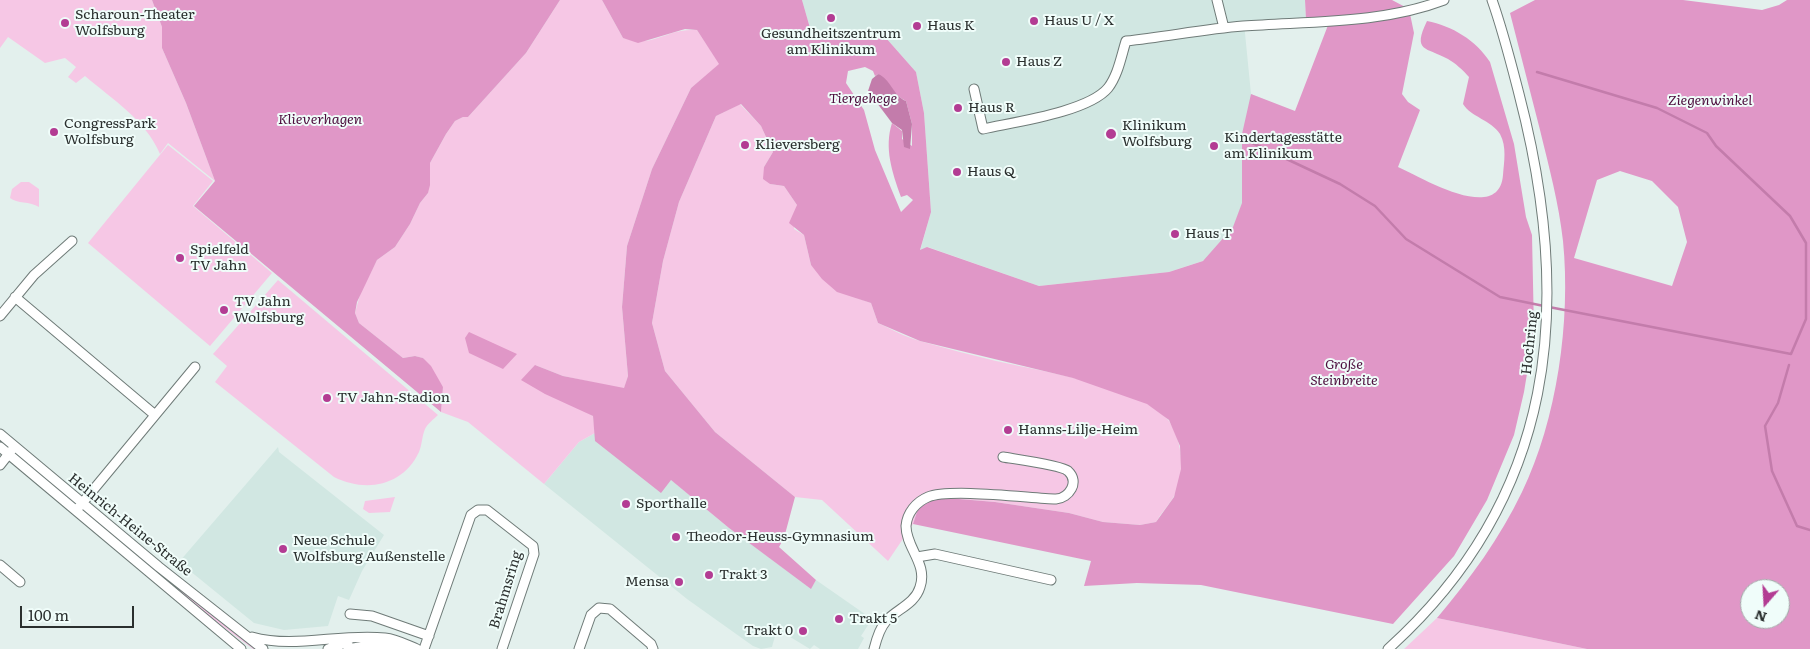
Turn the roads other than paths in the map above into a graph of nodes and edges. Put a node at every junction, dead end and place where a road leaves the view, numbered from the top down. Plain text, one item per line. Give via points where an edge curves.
1 (1217, 0) edge
2 (1444, 0) edge
3 (1492, 0) edge
4 (1224, 28) junction
5 (974, 89) dead end
6 (72, 241) dead end
7 (15, 297) junction
8 (0, 316) edge
9 (195, 367) dead end
10 (155, 415) junction
11 (0, 434) edge
12 (0, 447) edge
13 (12, 450) junction
14 (1003, 456) dead end
15 (0, 464) edge
16 (79, 507) junction
17 (917, 557) junction
18 (0, 565) edge
19 (1051, 580) dead end
20 (20, 582) dead end
21 (350, 614) dead end
22 (245, 634) junction
23 (429, 636) junction
24 (360, 639) junction
25 (414, 648) edge
26 (241, 649) edge
27 (263, 649) edge
28 (328, 649) edge
29 (348, 649) edge
30 (424, 649) edge
31 (502, 649) edge
32 (579, 649) edge
33 (653, 649) edge
34 (874, 649) edge
35 (1388, 649) edge

1 - 4 street
2 - 4 street via 1416,9 1343,21
3 - 35 street, Hochring via 1532,142 1546,235 1548,295 1543,368 1516,468 1481,541 1460,573
4 - 5 street via 1126,41 1108,88 1094,100 1078,107 983,129
6 - 7 street
7 - 8 street
7 - 10 street
9 - 10 street
10 - 16 street
11 - 13 street, Heinrich-Heine-Straße
12 - 13 street, Heinrich-Heine-Straße
13 - 15 street
13 - 16 street, Heinrich-Heine-Straße
14 - 17 street via 1063,469 1071,476 1071,490 1067,496 1056,499 945,493 927,497 913,508 906,526
16 - 22 street, Heinrich-Heine-Straße
16 - 26 street, Heinrich-Heine-Straße
17 - 19 street via 935,554
17 - 34 street via 922,572 920,589 910,603 884,623
18 - 20 street
21 - 23 street via 372,616
22 - 24 street, Heinrich-Heine-Straße via 283,645
22 - 27 street, Heinrich-Heine-Straße
23 - 30 street, Brahmsring
23 - 31 street, Brahmsring via 471,515 478,510 487,510 533,546 534,554
24 - 25 street via 387,638
24 - 28 street
25 - 29 street via 370,645
32 - 33 street via 591,615 599,608 610,609

